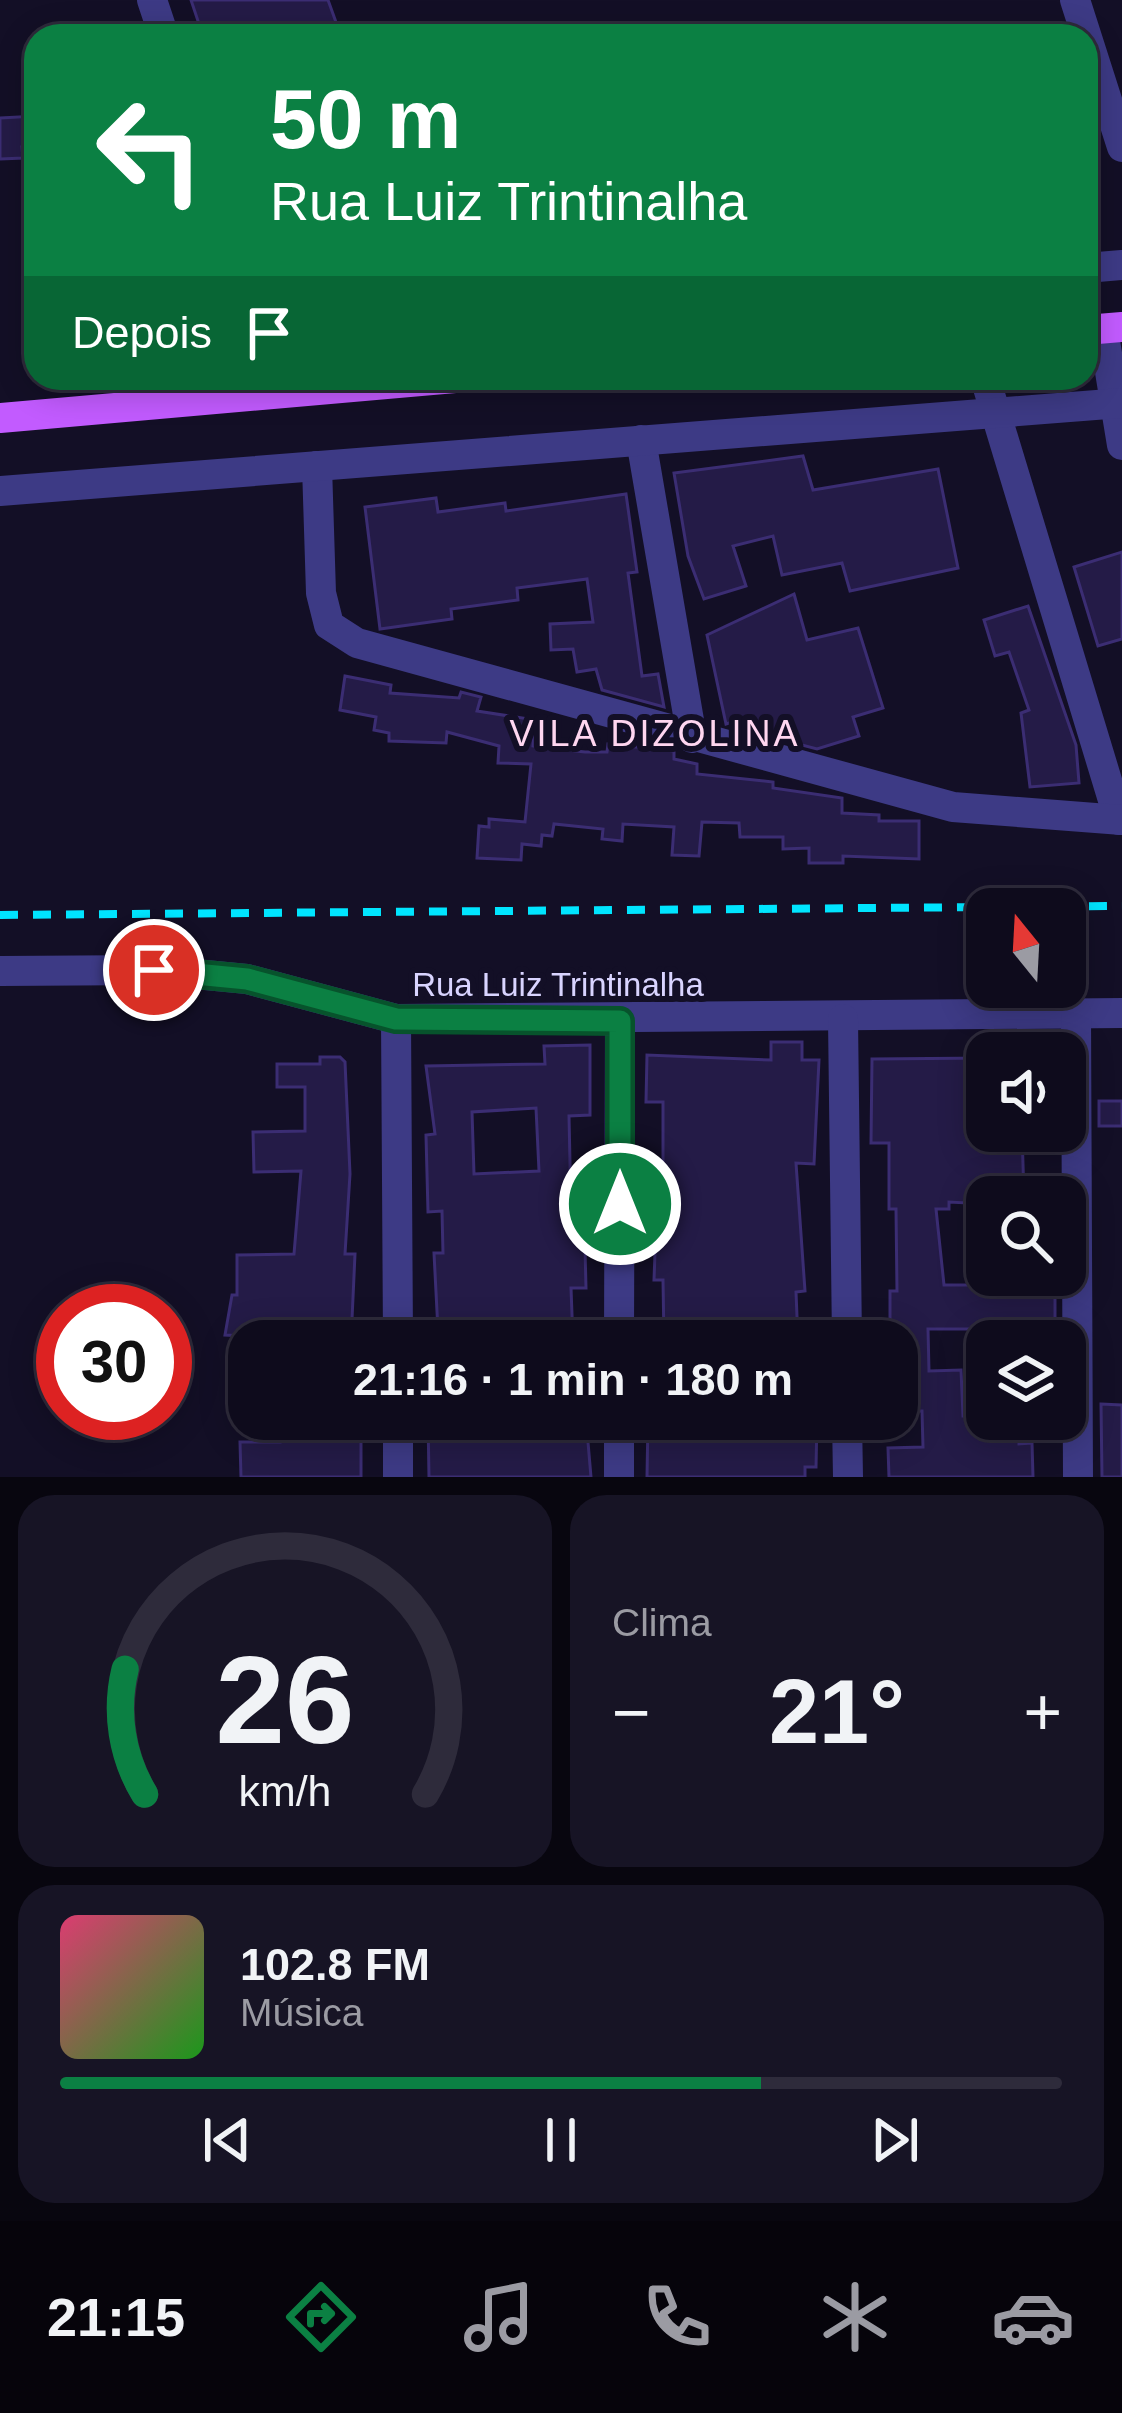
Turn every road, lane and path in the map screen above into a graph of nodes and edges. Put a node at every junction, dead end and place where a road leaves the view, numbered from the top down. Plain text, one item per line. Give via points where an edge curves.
1 (1098, 72) edge
2 (1122, 147) edge
3 (1104, 328) edge
4 (246, 390) edge
5 (988, 390) edge
6 (1118, 403) edge
7 (993, 414) junction
8 (0, 418) edge
9 (641, 440) junction
10 (1122, 446) edge
11 (317, 466) junction
12 (0, 491) edge
13 (692, 738) junction
14 (1120, 820) edge
15 (0, 971) edge
16 (1076, 1013) junction
17 (1122, 1013) edge
18 (396, 1019) junction
19 (843, 1019) junction
20 (620, 1021) junction
21 (398, 1320) edge
22 (619, 1320) edge
23 (847, 1320) edge
24 (398, 1440) edge
25 (619, 1440) edge
26 (848, 1440) edge
27 (398, 1477) edge
28 (619, 1477) edge
29 (848, 1477) edge
30 (1078, 1477) edge

1 - 2 street
3 - 6 street
4 - 8 main road
5 - 7 street
6 - 7 street
6 - 10 street
7 - 9 street
7 - 14 street
9 - 11 street
9 - 13 street
11 - 12 street
11 - 13 street via 320,593 329,625 357,643
13 - 14 street via 953,807
15 - 18 street, Rua Luiz Trintinalha via 247,979
16 - 17 street, Rua Luiz Trintinalha
16 - 19 street, Rua Luiz Trintinalha
16 - 30 street
18 - 20 street, Rua Luiz Trintinalha
18 - 21 street
19 - 20 street, Rua Luiz Trintinalha
19 - 23 street
20 - 22 street
24 - 27 street
25 - 28 street
26 - 29 street

